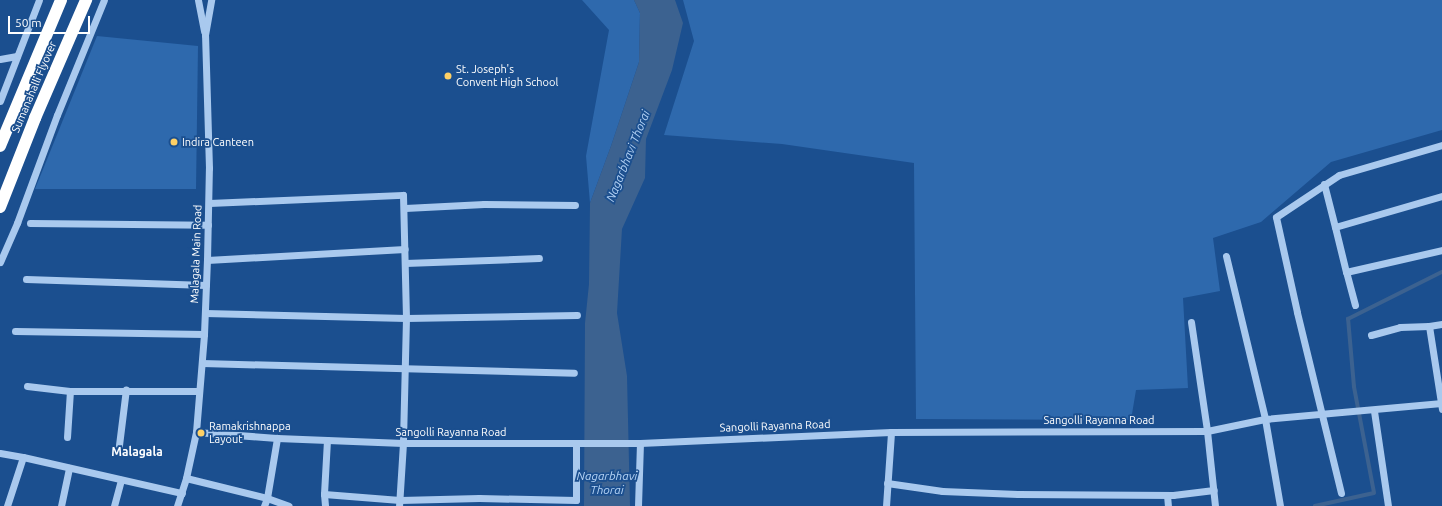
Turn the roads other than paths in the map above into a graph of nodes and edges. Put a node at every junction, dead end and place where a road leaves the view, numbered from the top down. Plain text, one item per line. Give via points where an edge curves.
1 (39, 0) edge
2 (61, 0) edge
3 (86, 0) edge
4 (104, 0) edge
5 (198, 0) edge
6 (211, 0) edge
7 (205, 35) junction
8 (17, 56) junction
9 (0, 59) edge
10 (0, 101) edge
11 (1442, 145) edge
12 (0, 146) edge
13 (1324, 184) junction
14 (1442, 196) edge
15 (209, 203) junction
16 (575, 205) dead end
17 (0, 207) edge
18 (405, 208) junction
19 (30, 222) dead end
20 (208, 225) junction
21 (1335, 227) junction
22 (405, 249) junction
23 (1442, 250) edge
24 (1226, 256) dead end
25 (539, 258) dead end
26 (208, 260) junction
27 (0, 262) edge
28 (405, 263) junction
29 (1346, 272) junction
30 (26, 279) dead end
31 (206, 285) junction
32 (1355, 305) dead end
33 (205, 313) junction
34 (577, 315) dead end
35 (406, 318) junction
36 (1191, 322) dead end
37 (1442, 324) edge
38 (1429, 326) junction
39 (15, 331) dead end
40 (204, 334) junction
41 (1371, 335) dead end
42 (202, 362) junction
43 (405, 370) junction
44 (574, 373) dead end
45 (27, 386) dead end
46 (126, 389) junction
47 (199, 390) junction
48 (70, 391) junction
49 (1442, 405) edge
50 (1374, 410) junction
51 (1322, 414) junction
52 (1265, 419) junction
53 (1207, 431) junction
54 (196, 432) junction
55 (891, 432) junction
56 (67, 437) dead end
57 (277, 438) junction
58 (327, 440) junction
59 (640, 442) junction
60 (403, 443) junction
61 (579, 443) junction
62 (119, 445) dead end
63 (0, 453) edge
64 (23, 457) junction
65 (69, 468) junction
66 (186, 478) junction
67 (121, 480) junction
68 (887, 483) junction
69 (1214, 490) junction
70 (182, 493) junction
71 (1341, 493) dead end
72 (324, 494) junction
73 (1167, 495) junction
74 (267, 498) junction
75 (399, 503) edge
76 (7, 506) edge
77 (61, 506) edge
78 (114, 506) edge
79 (177, 506) edge
80 (264, 506) edge
81 (289, 506) edge
82 (324, 506) edge
83 (638, 506) edge
84 (882, 506) edge
85 (886, 506) edge
86 (1168, 506) edge
87 (1215, 506) edge
88 (1280, 506) edge
89 (1388, 506) edge

1 - 8 street
2 - 12 highway, Sumanahalli Flyover
3 - 17 highway, Sumanahalli Flyover
4 - 27 street
5 - 7 street
6 - 7 street, Malagala Main Road
7 - 15 street, Malagala Main Road
8 - 9 street
8 - 10 street
11 - 13 street via 1339,175
13 - 21 street
13 - 51 street via 1276,217
14 - 21 street
15 - 18 street via 403,195
15 - 20 street, Malagala Main Road
16 - 18 street via 484,204
18 - 22 street
19 - 20 street
20 - 26 street, Malagala Main Road
21 - 29 street
22 - 26 street
22 - 28 street
23 - 29 street
24 - 52 street
25 - 28 street
26 - 31 street, Malagala Main Road
28 - 35 street
29 - 32 street
30 - 31 street
31 - 33 street, Malagala Main Road
33 - 35 street
33 - 40 street, Malagala Main Road
34 - 35 street
35 - 43 street
36 - 53 street
37 - 38 street
38 - 41 street via 1400,327
38 - 49 street
39 - 40 street
40 - 42 street, Malagala Main Road
42 - 43 street
42 - 47 street, Malagala Main Road
43 - 44 street
43 - 60 street
45 - 48 street
46 - 47 street
46 - 48 street
46 - 62 street
47 - 54 street, Malagala Main Road
48 - 56 street
49 - 50 street
50 - 51 street, Sangolli Rayanna Road
50 - 89 street
51 - 52 street, Sangolli Rayanna Road
51 - 71 street
52 - 53 street, Sangolli Rayanna Road
52 - 88 street
53 - 55 street, Sangolli Rayanna Road
53 - 69 street
54 - 57 street, Sangolli Rayanna Road
54 - 66 street, Malagala Main Road
55 - 59 street, Sangolli Rayanna Road
55 - 68 street
57 - 58 street, Sangolli Rayanna Road
57 - 74 street
58 - 60 street, Sangolli Rayanna Road
58 - 72 street
59 - 61 street, Sangolli Rayanna Road
59 - 83 street
60 - 61 street, Sangolli Rayanna Road
60 - 75 street
61 - 75 street via 576,500 479,498
63 - 64 street
64 - 65 street
64 - 76 street
65 - 67 street
65 - 77 street
66 - 70 street, Malagala Main Road
66 - 74 street
67 - 70 street
67 - 78 street
68 - 73 street via 942,491
68 - 85 street
69 - 73 street
69 - 87 street
70 - 79 street, Malagala Main Road
72 - 75 street
72 - 82 street
73 - 86 street
74 - 80 street
74 - 81 street
84 - 85 street

